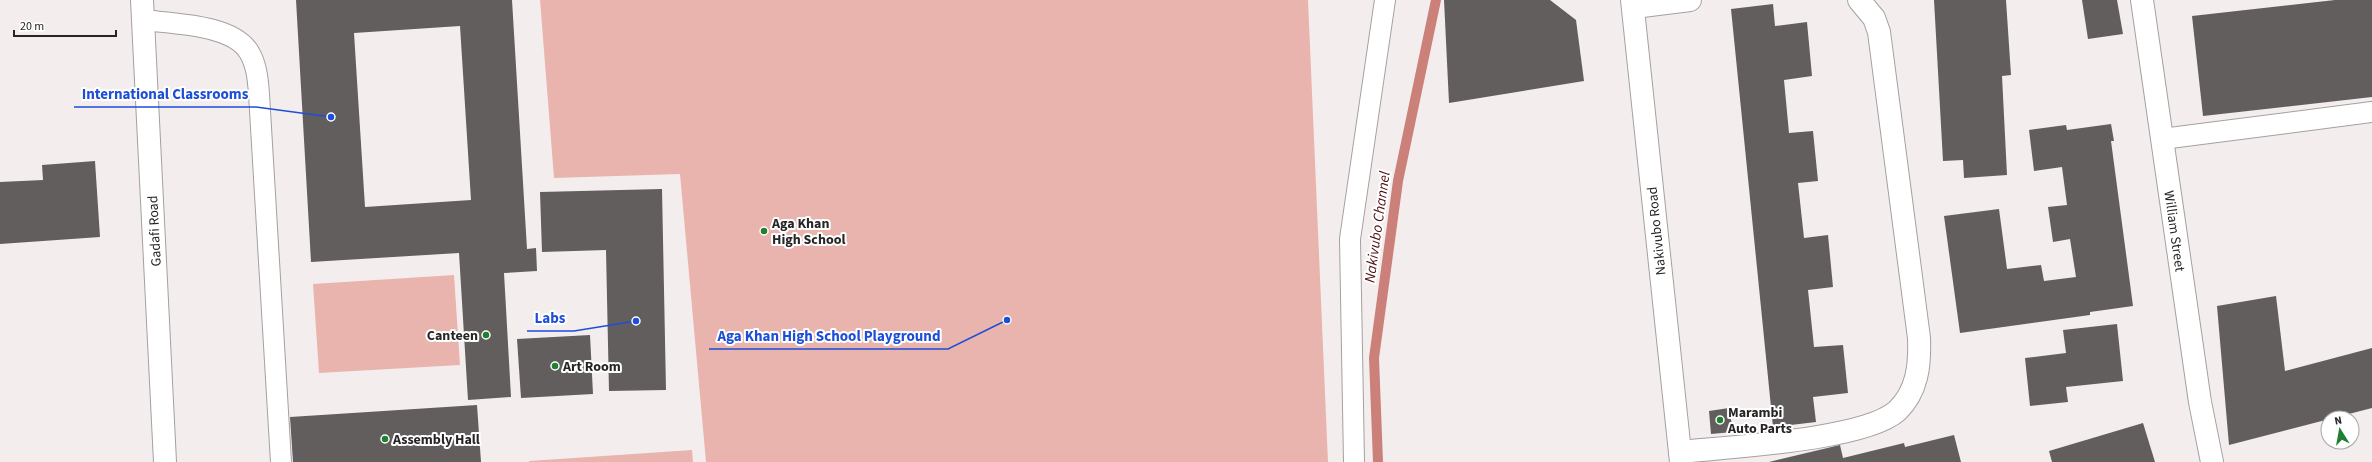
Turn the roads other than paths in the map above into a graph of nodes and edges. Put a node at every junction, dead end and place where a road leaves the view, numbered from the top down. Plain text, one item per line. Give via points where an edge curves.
1 (1385, 0) edge
2 (1690, 0) edge
3 (1859, 0) edge
4 (2142, 0) edge
5 (1633, 3) edge
6 (143, 10) edge
7 (2372, 112) edge
8 (2162, 139) junction
9 (1681, 457) edge
10 (165, 462) edge
11 (280, 462) edge
12 (1354, 462) edge
13 (2212, 462) edge

1 - 12 lane via 1350,239
2 - 5 street
3 - 9 street via 1874,18 1879,32 1918,338 1920,361 1914,386 1896,411 1865,427
4 - 8 street, William Street
5 - 9 street, Nakivubo Road
6 - 10 street, Gadafi Road
6 - 11 lane via 227,34 240,42 249,52 255,66 259,94
7 - 8 lane
8 - 13 street, William Street via 2200,402

